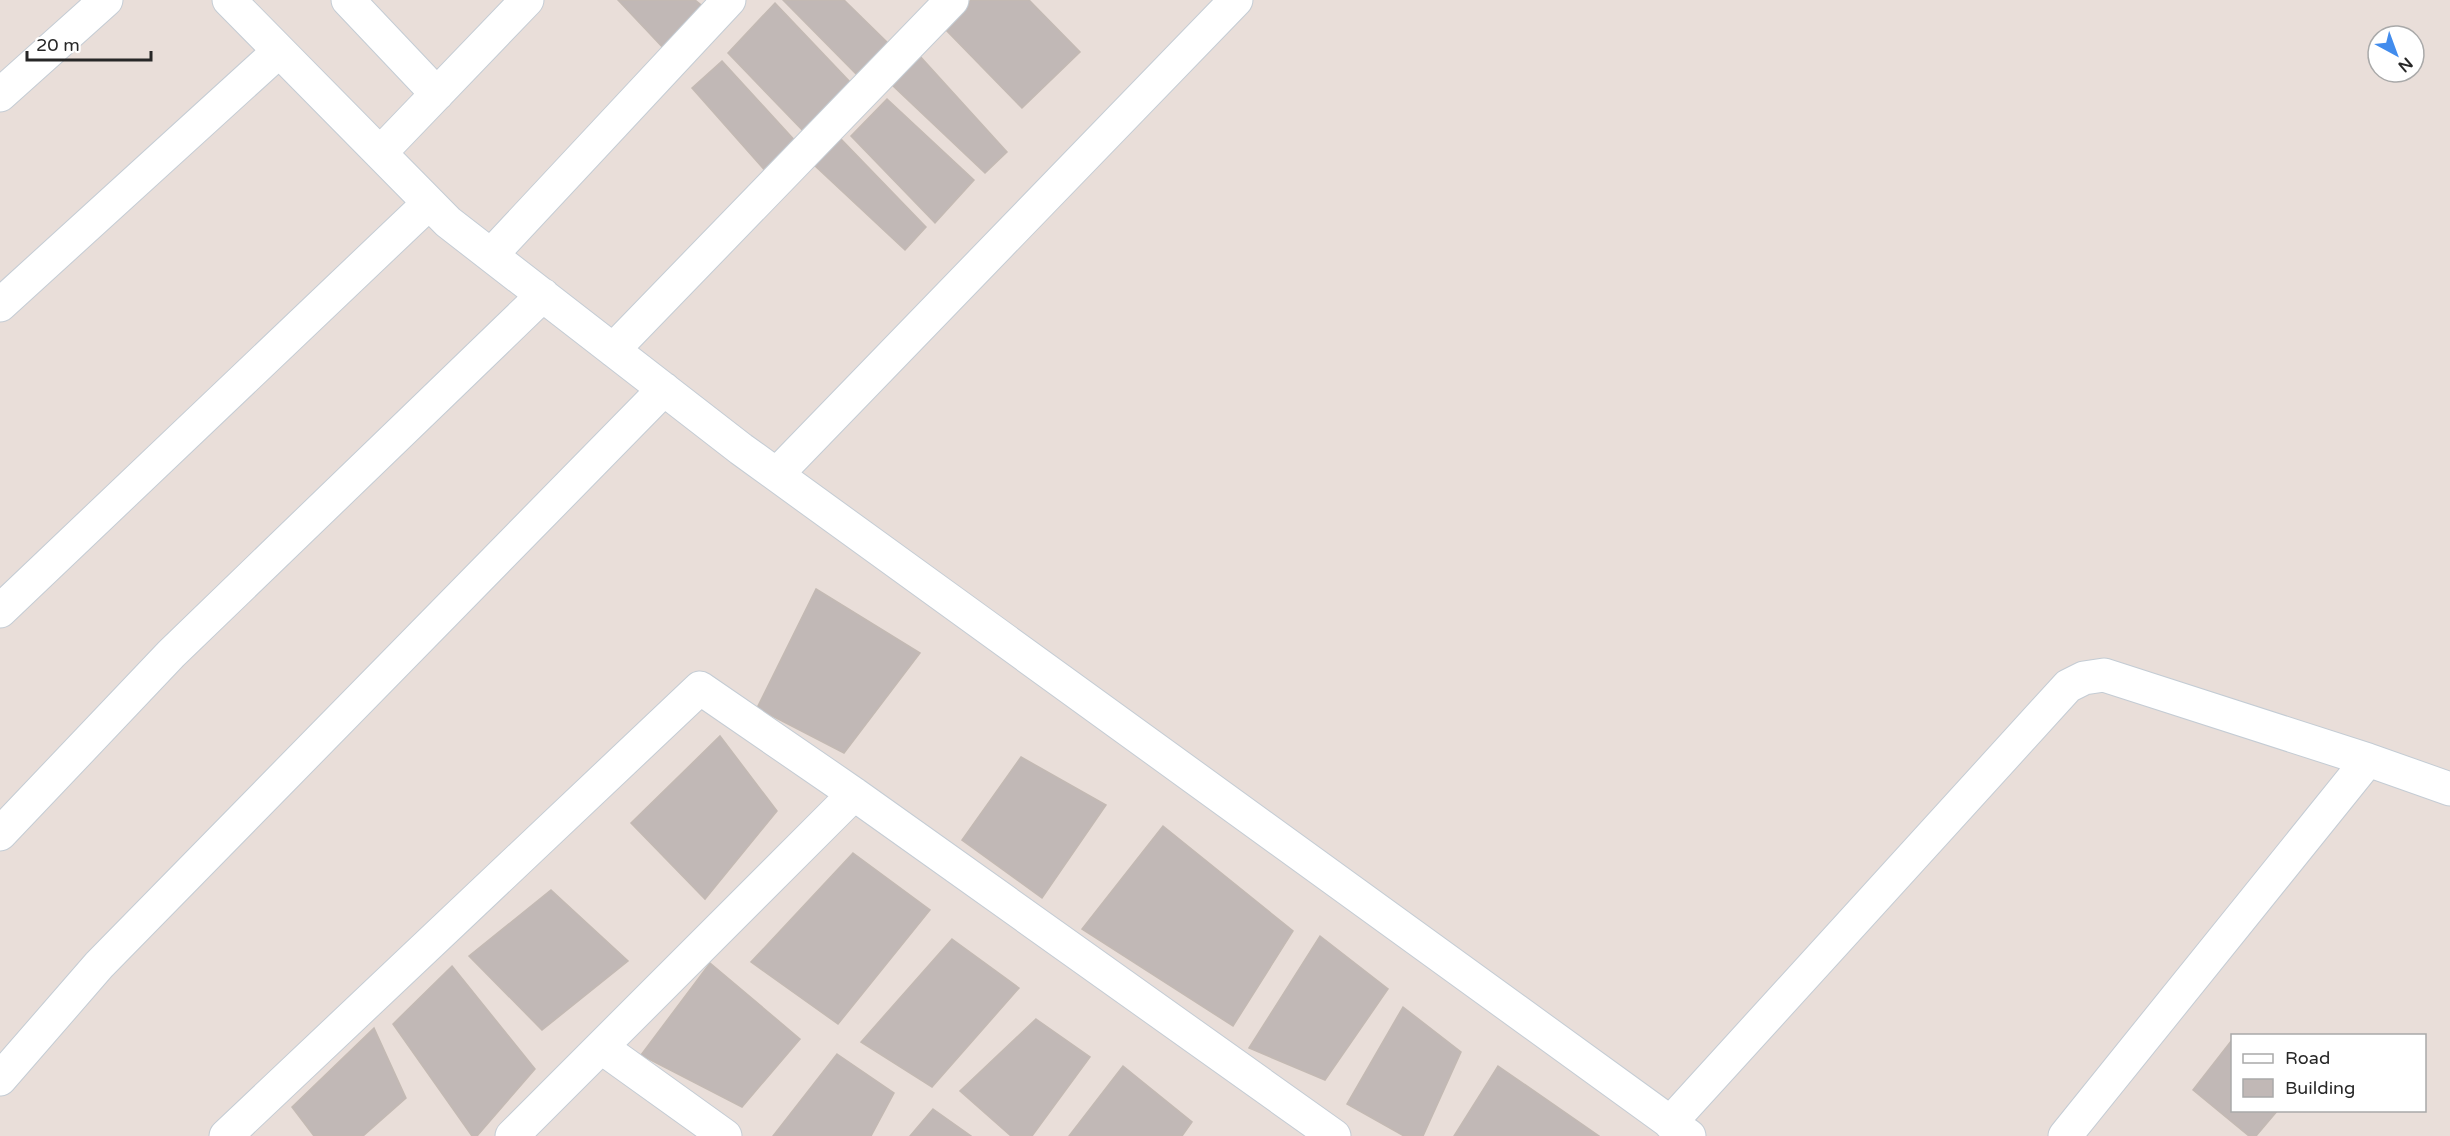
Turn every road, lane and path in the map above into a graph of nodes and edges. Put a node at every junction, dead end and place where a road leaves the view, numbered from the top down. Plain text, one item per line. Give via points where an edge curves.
1 (106, 0) edge
2 (229, 0) edge
3 (348, 0) edge
4 (527, 0) edge
5 (729, 0) edge
6 (952, 0) edge
7 (1236, 0) edge
8 (279, 51) junction
9 (437, 94) junction
10 (0, 95) edge
11 (380, 153) junction
12 (429, 203) junction
13 (491, 255) junction
14 (543, 296) junction
15 (0, 305) edge
16 (613, 350) junction
17 (664, 389) junction
18 (777, 474) junction
19 (0, 611) edge
20 (2368, 760) junction
21 (2450, 789) edge
22 (854, 794) junction
23 (0, 834) edge
24 (601, 1047) junction
25 (0, 1079) edge
26 (1680, 1129) edge
27 (226, 1136) edge
28 (512, 1136) edge
29 (725, 1136) edge
30 (1334, 1136) edge
31 (2065, 1136) edge

1 - 10 street
2 - 8 street
3 - 9 street
4 - 9 street
5 - 13 street
6 - 16 street
7 - 18 street
8 - 11 street
8 - 15 street
9 - 11 street
11 - 12 street
12 - 13 street
12 - 19 street
13 - 14 street
14 - 16 street
14 - 23 street via 171,654
16 - 17 street
17 - 18 street
17 - 25 street via 99,965
18 - 26 street
20 - 21 street
20 - 26 street via 2103,675 2068,686
20 - 31 street
22 - 24 street
22 - 27 street via 700,688
22 - 30 street
24 - 28 street
24 - 29 street

